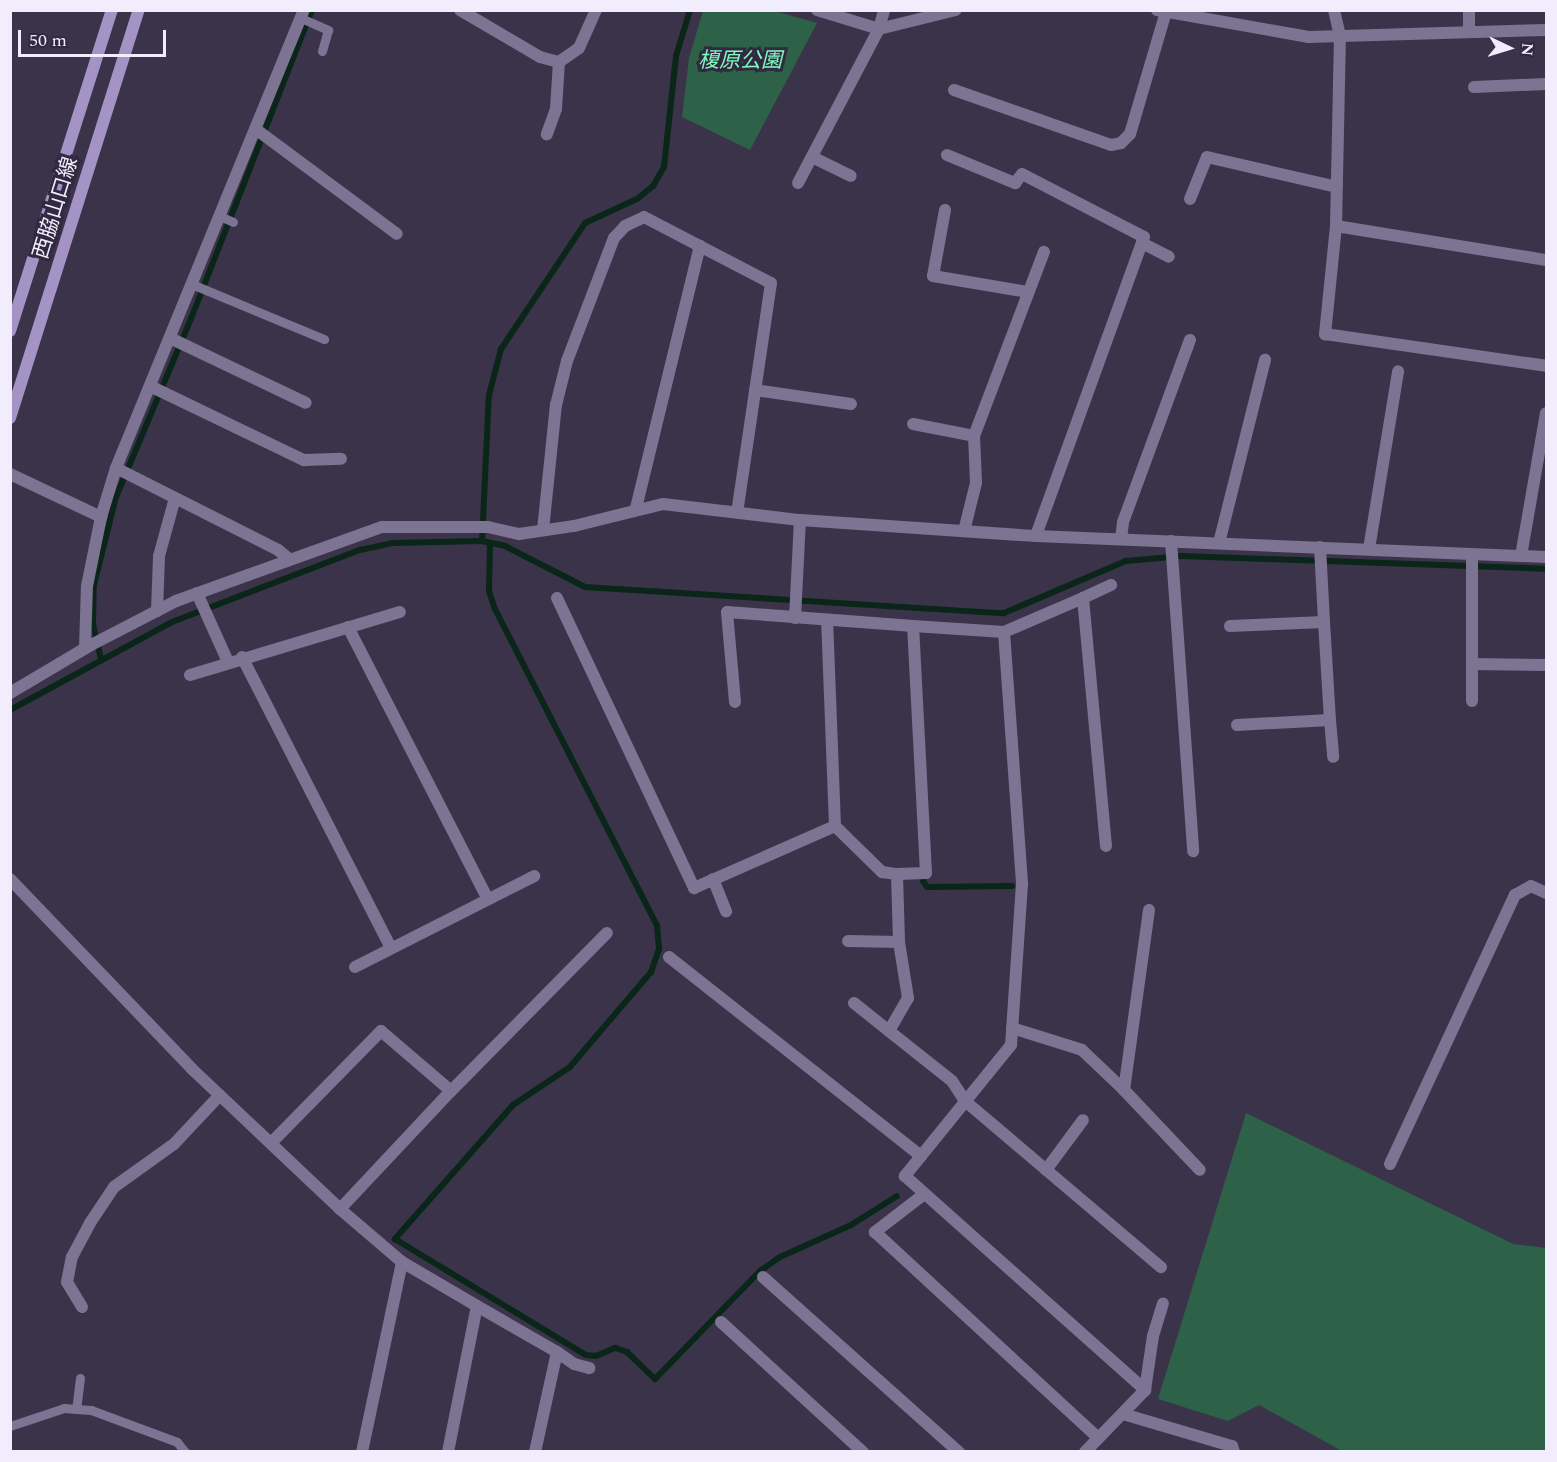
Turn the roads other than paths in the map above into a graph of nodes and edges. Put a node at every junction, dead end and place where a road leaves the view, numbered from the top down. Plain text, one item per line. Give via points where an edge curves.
1 (112, 10) edge
2 (139, 10) edge
3 (460, 10) edge
4 (596, 10) edge
5 (817, 10) edge
6 (884, 10) edge
7 (1334, 10) edge
8 (1469, 10) edge
9 (950, 11) edge
10 (1162, 11) edge
11 (307, 18) edge
12 (879, 29) junction
13 (1546, 30) edge
14 (1469, 31) junction
15 (1340, 35) junction
16 (322, 51) dead end
17 (559, 62) junction
18 (1546, 84) edge
19 (1474, 87) dead end
20 (954, 90) dead end
21 (263, 134) junction
22 (547, 134) dead end
23 (946, 155) dead end
24 (812, 157) junction
25 (851, 176) dead end
26 (798, 183) dead end
27 (1336, 187) junction
28 (1190, 200) dead end
29 (945, 210) dead end
30 (1336, 226) junction
31 (397, 234) dead end
32 (1142, 243) junction
33 (700, 246) junction
34 (1044, 252) dead end
35 (1169, 257) dead end
36 (1546, 260) edge
37 (201, 288) junction
38 (1028, 292) junction
39 (10, 331) edge
40 (324, 339) dead end
41 (1190, 340) dead end
42 (178, 342) junction
43 (1265, 360) dead end
44 (1546, 366) edge
45 (1398, 371) dead end
46 (158, 390) junction
47 (755, 390) junction
48 (306, 403) dead end
49 (851, 404) dead end
50 (1546, 413) edge
51 (10, 418) edge
52 (913, 424) dead end
53 (974, 436) junction
54 (341, 459) dead end
55 (122, 472) junction
56 (10, 474) edge
57 (175, 498) junction
58 (636, 508) junction
59 (737, 512) junction
60 (101, 517) junction
61 (800, 520) junction
62 (543, 530) junction
63 (964, 531) junction
64 (1036, 536) junction
65 (1121, 538) junction
66 (1171, 541) junction
67 (1219, 543) junction
68 (1320, 547) junction
69 (1368, 549) junction
70 (1473, 555) junction
71 (1521, 556) junction
72 (1546, 557) edge
73 (288, 558) junction
74 (1111, 585) dead end
75 (197, 593) junction
76 (557, 598) dead end
77 (1083, 598) junction
78 (157, 610) junction
79 (400, 612) dead end
80 (795, 618) junction
81 (827, 620) junction
82 (1324, 622) junction
83 (913, 626) junction
84 (1230, 626) dead end
85 (348, 627) junction
86 (1004, 632) junction
87 (92, 644) junction
88 (242, 657) junction
89 (228, 662) junction
90 (1472, 664) junction
91 (1546, 665) edge
92 (190, 675) dead end
93 (10, 693) edge
94 (1472, 701) dead end
95 (735, 702) dead end
96 (1330, 720) junction
97 (1237, 725) dead end
98 (1333, 758) dead end
99 (835, 826) junction
100 (1106, 846) dead end
101 (1193, 851) dead end
102 (897, 874) junction
103 (534, 876) dead end
104 (10, 879) edge
105 (713, 879) junction
106 (1546, 893) edge
107 (488, 899) junction
108 (1149, 910) dead end
109 (726, 911) dead end
110 (607, 933) dead end
111 (848, 941) dead end
112 (899, 942) junction
113 (391, 948) junction
114 (669, 957) dead end
115 (355, 968) dead end
116 (854, 1003) dead end
117 (1012, 1028) junction
118 (889, 1031) junction
119 (451, 1090) junction
120 (1124, 1090) junction
121 (220, 1095) junction
122 (965, 1101) junction
123 (1083, 1120) dead end
124 (271, 1143) junction
125 (921, 1156) junction
126 (1390, 1164) dead end
127 (1046, 1170) junction
128 (1200, 1170) dead end
129 (923, 1195) junction
130 (340, 1209) junction
131 (402, 1262) junction
132 (1161, 1267) dead end
133 (763, 1277) dead end
134 (1163, 1304) dead end
135 (477, 1306) junction
136 (82, 1307) dead end
137 (721, 1322) dead end
138 (557, 1352) junction
139 (589, 1368) dead end
140 (80, 1378) dead end
141 (1145, 1390) junction
142 (76, 1409) junction
143 (1123, 1414) junction
144 (10, 1426) edge
145 (1098, 1438) junction
146 (185, 1452) edge
147 (362, 1452) edge
148 (448, 1452) edge
149 (535, 1452) edge
150 (863, 1452) edge
151 (959, 1452) edge
152 (1085, 1452) edge
153 (1234, 1452) edge

1 - 39 street, 西脇山口線
2 - 51 street, 西脇山口線
3 - 17 street via 540,57
4 - 17 street via 579,48
5 - 12 street
6 - 12 street
7 - 15 street
8 - 14 street
9 - 12 street
10 - 15 street via 1309,37
10 - 20 street via 1130,134 1121,143 1111,145
11 - 16 lane via 328,30
11 - 21 street
12 - 24 street
13 - 14 street
14 - 15 street
15 - 27 street
17 - 22 street via 556,109
18 - 19 street
21 - 31 street
21 - 37 street
23 - 32 street via 1015,183 1022,174 1143,237
24 - 25 street
24 - 26 street
27 - 28 street via 1207,157
27 - 30 street
29 - 38 street via 933,276
30 - 36 street
30 - 44 street via 1325,334
32 - 35 street
32 - 64 street
33 - 47 street via 771,283
33 - 58 street
33 - 62 street via 644,217 625,226 614,238 567,361 556,405
34 - 38 street
37 - 40 lane
37 - 42 street
38 - 53 street
41 - 65 street via 1123,522
42 - 46 street
42 - 48 street
43 - 67 street
45 - 69 street
46 - 54 street via 304,460
46 - 55 street
47 - 49 street
47 - 59 street
50 - 71 street
52 - 53 street
53 - 63 street via 976,483
55 - 57 street
55 - 60 street
56 - 60 street
57 - 73 street
57 - 78 street via 159,556
58 - 59 street via 663,504
58 - 62 street via 574,526
59 - 61 street
60 - 87 street via 87,586
61 - 63 street
61 - 80 street
62 - 73 street via 519,534 482,527 382,527
63 - 64 street
64 - 65 street
65 - 66 street
66 - 67 street
66 - 101 street
67 - 68 street
68 - 69 street
68 - 82 street
69 - 70 street
70 - 71 street
70 - 90 street
71 - 72 street
73 - 75 street
74 - 77 street
75 - 78 street
75 - 89 street
76 - 105 street via 693,888
77 - 86 street
77 - 100 street
78 - 87 street
79 - 85 street
80 - 81 street
80 - 95 street via 727,612
81 - 83 street
81 - 99 street
82 - 84 street
82 - 96 street
83 - 86 street
83 - 102 street via 927,873
85 - 88 street
85 - 107 street
86 - 117 street via 1022,884
87 - 93 street
88 - 89 street
88 - 113 street
89 - 92 street
90 - 91 street
90 - 94 street
96 - 97 street
96 - 98 street
99 - 102 street via 882,872
99 - 105 street
102 - 112 street
103 - 107 street
104 - 121 street
105 - 109 street
106 - 126 street via 1530,886 1515,895
107 - 113 street
108 - 120 street
110 - 119 street
111 - 112 street
112 - 118 street via 908,998
113 - 115 street
114 - 125 street
116 - 118 street
117 - 120 street via 1082,1050
117 - 122 street via 1011,1045
118 - 122 street via 952,1081
119 - 124 street via 381,1031
119 - 130 street
120 - 128 street
121 - 124 street
121 - 136 street via 174,1144 114,1187 90,1223 72,1257 67,1282
122 - 125 street
122 - 127 street
123 - 127 street
124 - 130 street
125 - 129 street via 905,1176
127 - 132 street
129 - 141 street
129 - 145 street via 875,1232
130 - 131 street
131 - 135 street
131 - 147 street
133 - 151 street
134 - 141 street via 1153,1336
135 - 138 street
135 - 148 street
137 - 150 street
138 - 139 street via 574,1364
138 - 149 street
140 - 142 lane
141 - 143 street
142 - 144 lane via 64,1408
142 - 146 lane via 91,1410 177,1442
143 - 145 street
143 - 153 street via 1232,1446
145 - 152 street

